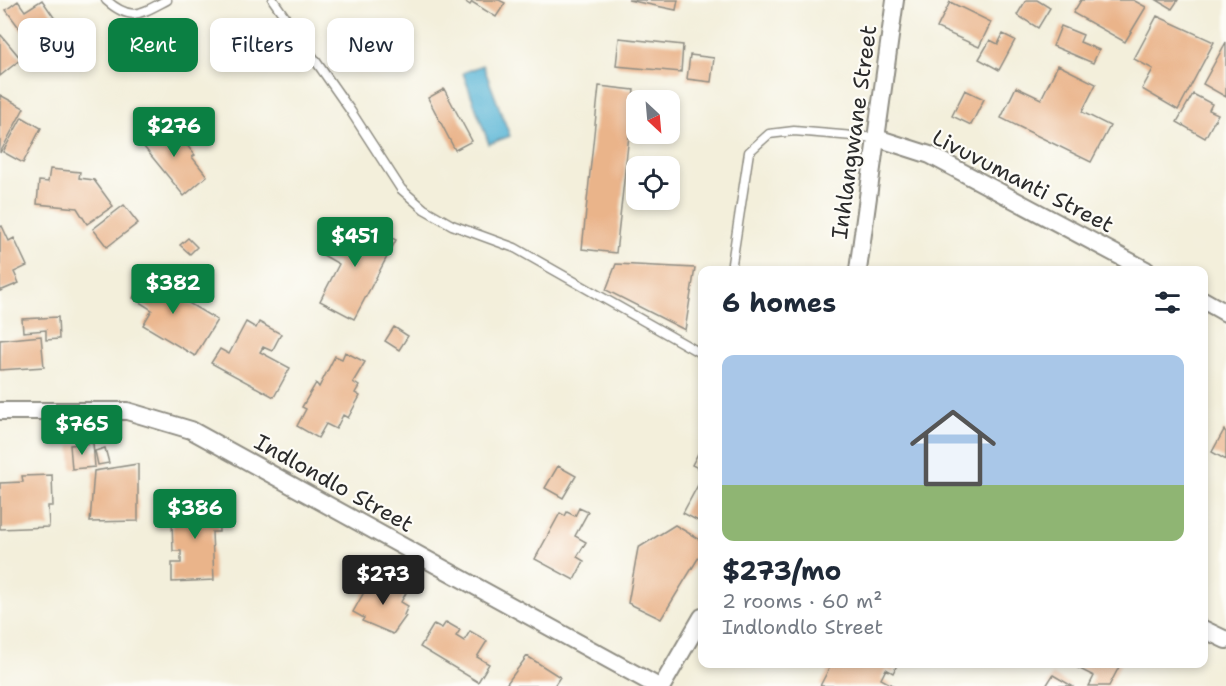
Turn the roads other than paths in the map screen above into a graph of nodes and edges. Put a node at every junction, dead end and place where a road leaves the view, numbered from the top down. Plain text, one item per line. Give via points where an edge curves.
1 (106, 0) edge
2 (167, 0) edge
3 (273, 0) edge
4 (895, 0) edge
5 (877, 138) junction
6 (732, 266) edge
7 (859, 266) edge
8 (1138, 266) edge
9 (1208, 303) edge
10 (1226, 313) edge
11 (698, 352) edge
12 (0, 411) edge
13 (698, 624) edge
14 (1208, 631) edge
15 (1226, 640) edge
16 (657, 686) edge
17 (662, 686) edge

1 - 2 lane via 130,15 141,14
3 - 11 lane via 400,189 424,209 452,225 515,248
4 - 5 street, Inhlangwane Street
5 - 6 lane via 794,131 770,134 749,152
5 - 7 street, Inhlangwane Street
5 - 8 street, Livuvumanti Street via 930,155
9 - 10 street
12 - 16 street, Indlondlo Street via 127,411 191,430
13 - 17 street
14 - 15 street

